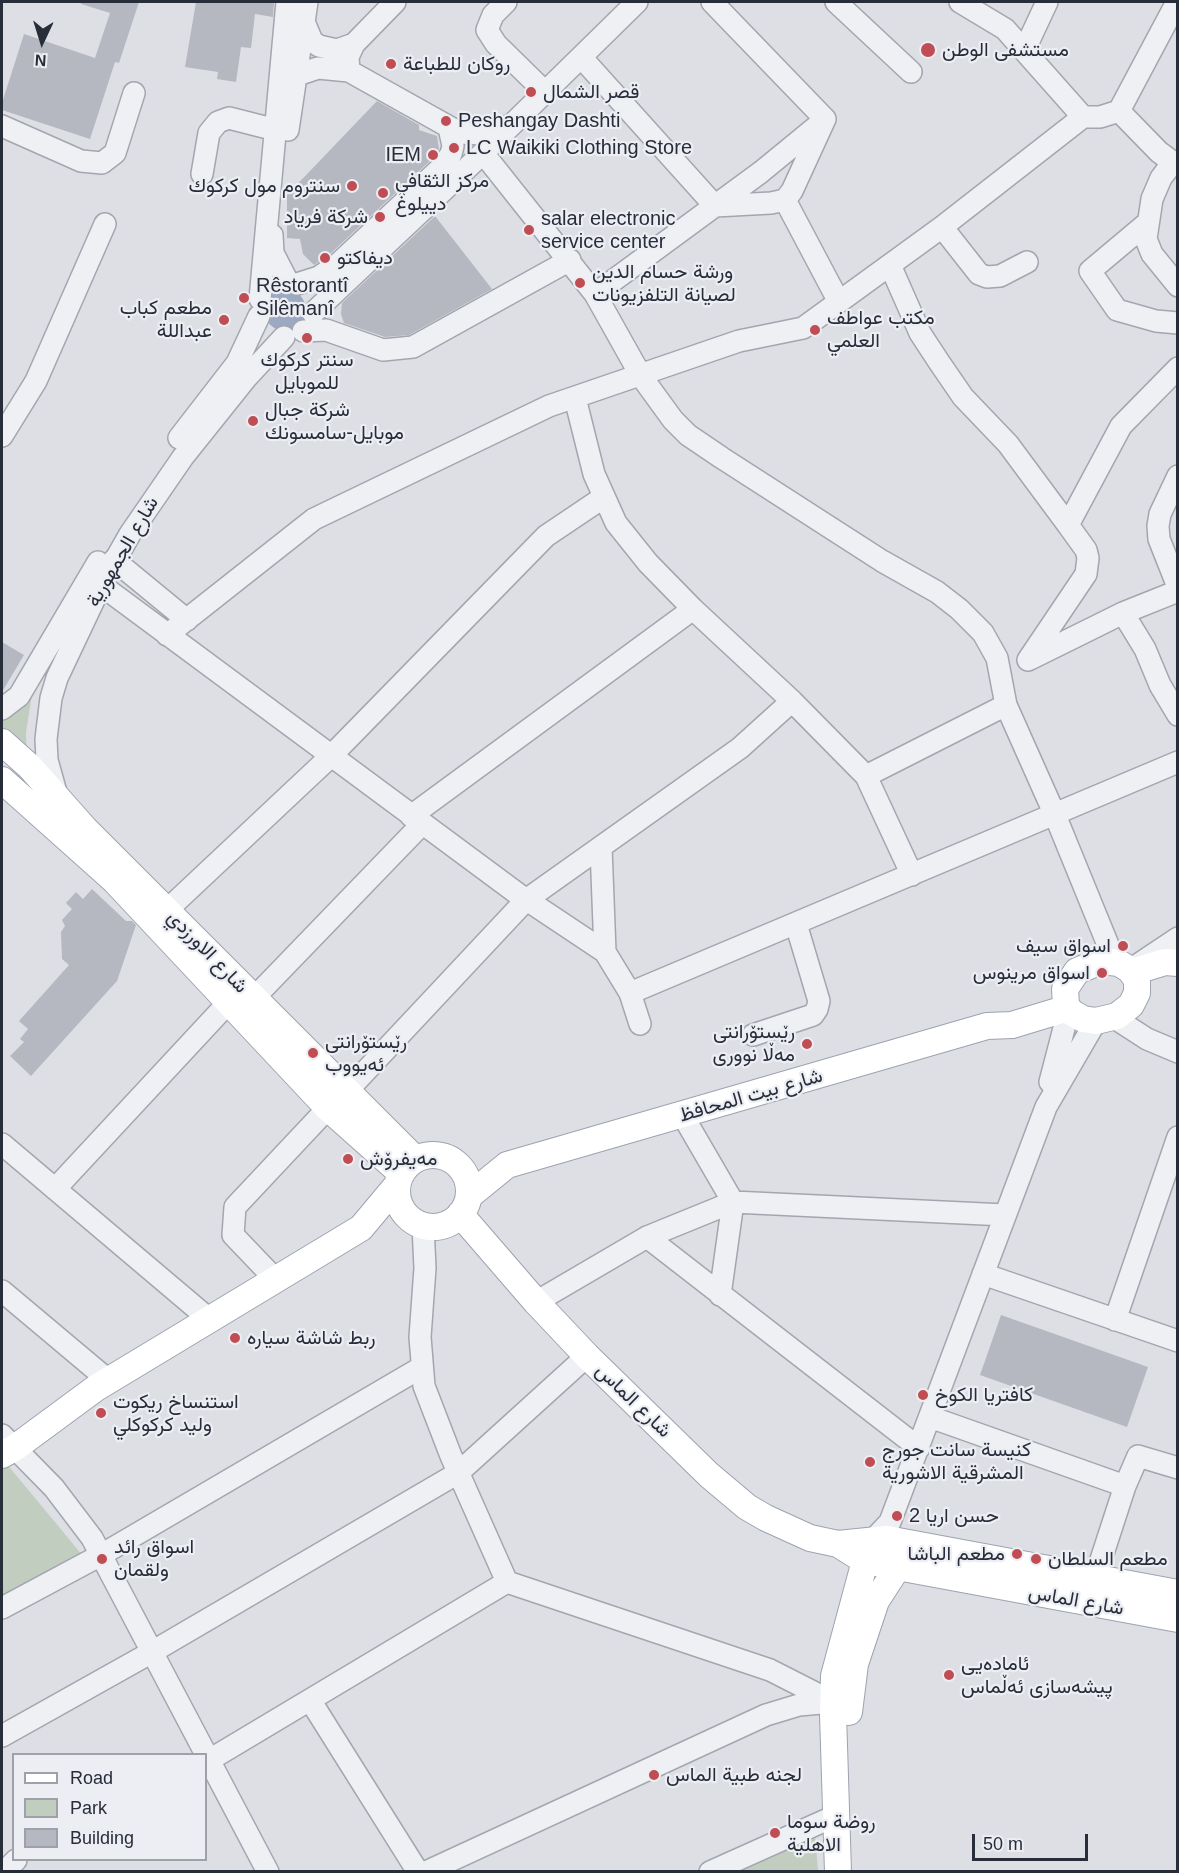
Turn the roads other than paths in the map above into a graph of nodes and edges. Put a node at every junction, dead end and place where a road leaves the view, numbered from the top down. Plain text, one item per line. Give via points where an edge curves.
1 (287, 2) edge
2 (308, 2) edge
3 (395, 2) edge
4 (506, 2) edge
5 (712, 2) edge
6 (836, 2) edge
7 (960, 2) edge
8 (1047, 2) edge
9 (1177, 2) edge
10 (630, 4) edge
11 (305, 24) junction
12 (354, 45) junction
13 (1025, 49) junction
14 (581, 57) junction
15 (349, 71) junction
16 (911, 72) dead end
17 (297, 75) junction
18 (545, 92) junction
19 (134, 93) dead end
20 (1119, 111) junction
21 (1083, 117) junction
22 (825, 119) junction
23 (515, 122) junction
24 (2, 126) edge
25 (449, 128) junction
26 (276, 130) junction
27 (483, 153) junction
28 (1175, 164) edge
29 (202, 174) dead end
30 (785, 200) junction
31 (715, 206) junction
32 (105, 224) dead end
33 (1146, 224) junction
34 (942, 227) junction
35 (570, 260) junction
36 (1027, 262) dead end
37 (890, 265) junction
38 (292, 283) junction
39 (1178, 286) edge
40 (596, 294) junction
41 (840, 302) junction
42 (259, 307) junction
43 (1178, 323) edge
44 (300, 327) junction
45 (1178, 368) edge
46 (641, 376) junction
47 (575, 398) junction
48 (2, 436) edge
49 (1178, 476) edge
50 (604, 497) junction
51 (1068, 525) junction
52 (114, 560) junction
53 (101, 585) junction
54 (1178, 589) edge
55 (693, 609) junction
56 (1124, 613) junction
57 (187, 620) junction
58 (167, 635) junction
59 (1028, 660) junction
60 (1000, 675) junction
61 (792, 701) junction
62 (1006, 705) junction
63 (2, 709) edge
64 (1178, 716) edge
65 (2, 742) edge
66 (331, 756) junction
67 (1178, 762) edge
68 (866, 776) junction
69 (2, 780) edge
70 (59, 802) junction
71 (1055, 815) junction
72 (417, 820) junction
73 (601, 847) junction
74 (912, 875) junction
75 (526, 900) junction
76 (167, 910) junction
77 (796, 924) junction
78 (1178, 938) edge
79 (605, 952) junction
80 (1178, 963) edge
81 (1129, 973) junction
82 (1178, 973) edge
83 (630, 993) junction
84 (240, 1001) junction
85 (1067, 1002) junction
86 (1105, 1019) junction
87 (640, 1024) dead end
88 (753, 1035) dead end
89 (1178, 1052) edge
90 (337, 1100) junction
91 (1046, 1107) junction
92 (683, 1116) junction
93 (1178, 1137) edge
94 (2, 1144) edge
95 (453, 1161) junction
96 (507, 1165) junction
97 (404, 1173) junction
98 (55, 1189) junction
99 (733, 1202) junction
100 (465, 1205) junction
101 (1005, 1215) junction
102 (417, 1222) junction
103 (361, 1228) junction
104 (647, 1237) junction
105 (983, 1274) junction
106 (276, 1280) junction
107 (2, 1291) edge
108 (720, 1295) junction
109 (536, 1302) junction
110 (209, 1319) junction
111 (1115, 1320) junction
112 (1178, 1341) edge
113 (587, 1356) junction
114 (422, 1367) junction
115 (108, 1380) junction
116 (930, 1417) junction
117 (6, 1445) edge
118 (919, 1448) junction
119 (1178, 1468) edge
120 (458, 1473) junction
121 (1125, 1486) junction
122 (870, 1550) junction
123 (101, 1554) junction
124 (898, 1568) junction
125 (1095, 1578) junction
126 (507, 1582) junction
127 (1178, 1593) edge
128 (2, 1608) edge
129 (1178, 1619) edge
130 (152, 1652) junction
131 (310, 1700) junction
132 (841, 1702) junction
133 (2, 1736) edge
134 (203, 1753) edge
135 (207, 1761) edge
136 (835, 1816) junction
137 (16, 1861) edge
138 (18, 1861) edge
139 (4, 1872) edge
140 (29, 1872) edge
141 (268, 1872) edge
142 (418, 1872) edge
143 (426, 1872) edge
144 (710, 1872) edge
145 (838, 1872) edge
146 (852, 1872) edge

1 - 26 street
2 - 11 street
3 - 12 street
4 - 18 street via 492,15 487,30 496,45
5 - 22 street
6 - 16 street
7 - 13 street via 1005,29
8 - 13 street
9 - 20 street
10 - 14 street, شارع الجمهورية
11 - 12 street via 312,41 328,50
11 - 17 street
12 - 15 street via 348,57
13 - 21 street
14 - 18 street, شارع الجمهورية
14 - 31 street
15 - 17 street via 318,68
15 - 25 street
17 - 38 street via 271,244
18 - 23 street, شارع الجمهورية
19 - 24 street via 115,153 102,163 81,161
20 - 21 street
20 - 28 street
21 - 34 street
22 - 30 street
22 - 31 street
23 - 25 street via 483,134 471,135
23 - 27 street, شارع الجمهورية
25 - 38 street via 453,146 442,167 338,264 319,277
26 - 29 street via 229,118 218,122 209,134
26 - 42 street
27 - 35 street
27 - 44 street, شارع الجمهورية
28 - 33 street via 1156,188
30 - 31 street
30 - 41 street
31 - 40 street
32 - 48 street via 36,381
33 - 39 street via 1149,249
33 - 43 street via 1090,271 1117,310
34 - 36 street via 979,274 1000,276
34 - 37 street
35 - 40 street
35 - 44 street via 413,347 383,350 326,330
37 - 41 street
37 - 51 street via 920,333 945,371 963,397 1008,444
38 - 42 street via 272,286
38 - 44 street via 310,296
40 - 46 street
41 - 46 street via 803,328 739,341
42 - 44 street via 268,331
42 - 63 street, شارع الجمهورية via 237,363 141,493 19,696
44 - 52 street, شارع الجمهورية via 246,377 196,439
45 - 51 street via 1121,426
46 - 47 street
46 - 60 street via 672,420 688,435 959,609 983,633 997,658
47 - 50 street via 594,474
47 - 57 street via 549,406 314,519
49 - 54 street via 1158,526
50 - 55 street via 615,523
50 - 66 street via 546,536
51 - 59 street via 1086,550 1086,574
52 - 53 street, شارع الجمهورية
52 - 57 street
53 - 58 street
53 - 70 street, شارع الجمهورية via 51,698 47,760
54 - 56 street
55 - 61 street
55 - 72 street
56 - 59 street
56 - 64 street
57 - 58 street
58 - 66 street
59 - 60 street
60 - 62 street
61 - 68 street
61 - 73 street via 740,748
62 - 68 street
62 - 71 street
65 - 70 main road, شارع الاورزدي via 30,767
66 - 72 street
66 - 76 street
67 - 71 street
68 - 74 street
69 - 84 main road, شارع الاورزدي
70 - 76 main road, شارع الاورزدي
71 - 74 street
71 - 81 street
72 - 75 street
72 - 84 street
73 - 75 street
73 - 79 street
74 - 77 street
75 - 79 street
75 - 90 street
76 - 84 main road, شارع الاورزدي
77 - 83 street
77 - 88 street via 819,1001 817,1009 813,1015
78 - 81 street
79 - 83 street
80 - 81 main road, شارع بيت المحافظ via 1165,962
81 - 82 main road, شارع بيت المحافظ
81 - 85 main road, شارع بيت المحافظ via 1097,962 1080,968 1070,977
81 - 86 main road via 1131,1005
83 - 87 street
84 - 90 main road, شارع الاورزدي
84 - 98 street
85 - 86 main road via 1079,1017
85 - 91 street
85 - 92 main road, شارع بيت المحافظ via 1006,1014 995,1024
86 - 89 street
86 - 91 street
90 - 97 main road, شارع الاورزدي
90 - 106 street via 235,1207 233,1235
91 - 101 street
92 - 96 main road, شارع بيت المحافظ
92 - 99 street
93 - 111 street
94 - 98 street
95 - 96 main road, شارع بيت المحافظ
95 - 97 main road via 434,1154
95 - 100 main road via 466,1176
96 - 100 main road, شارع بيت المحافظ
97 - 102 main road via 398,1200
97 - 103 main road
98 - 110 street
99 - 101 street
99 - 104 street
99 - 108 street
100 - 102 main road via 447,1224
100 - 109 main road, شارع الماس
101 - 105 street
102 - 103 main road
102 - 114 street via 425,1269
103 - 106 main road
104 - 108 street
104 - 109 street
105 - 111 street
105 - 116 street
106 - 110 main road
107 - 115 street
108 - 118 street
109 - 113 main road, شارع الماس
110 - 115 main road
111 - 112 street
113 - 120 street
113 - 122 main road, شارع الماس via 709,1476 747,1507 810,1538
114 - 120 street via 424,1386
114 - 123 street
115 - 117 main road
116 - 118 street
116 - 121 street
117 - 123 street via 54,1488
118 - 122 street via 890,1522
119 - 121 street via 1138,1456
120 - 126 street
120 - 130 street
121 - 125 street
122 - 124 main road, شارع الماس
122 - 125 main road, شارع الماس
122 - 132 main road via 837,1662
123 - 128 street
123 - 130 street
124 - 129 main road, شارع الماس
124 - 132 main road via 876,1601
125 - 127 main road, شارع الماس
126 - 131 street
126 - 132 street via 770,1670
130 - 133 street
130 - 134 street
131 - 135 street
131 - 142 street
132 - 136 main road
132 - 143 street via 799,1706 766,1715
132 - 146 main road
135 - 141 street
136 - 144 street
136 - 145 main road
137 - 139 street
138 - 140 street

